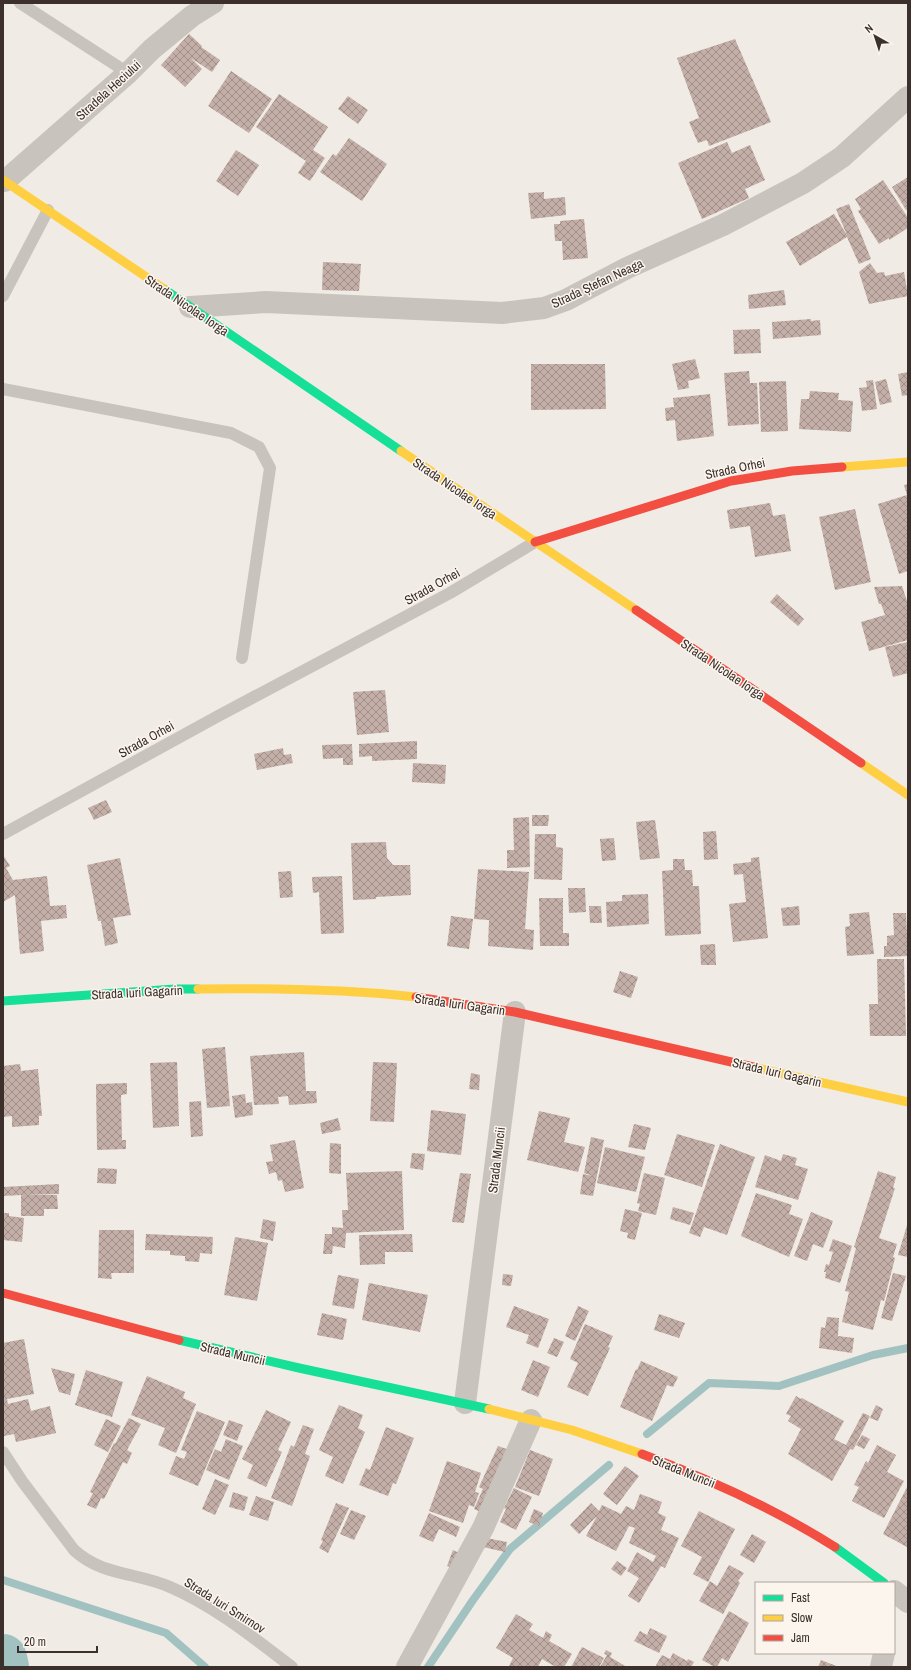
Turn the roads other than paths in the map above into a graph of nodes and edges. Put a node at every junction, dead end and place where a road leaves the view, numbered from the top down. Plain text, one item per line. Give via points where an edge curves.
1 (20, 3) edge
2 (213, 3) edge
3 (128, 74) junction
4 (908, 97) edge
5 (4, 180) edge
6 (48, 210) junction
7 (3, 296) edge
8 (190, 307) junction
9 (3, 389) edge
10 (908, 462) edge
11 (535, 542) junction
12 (242, 658) dead end
13 (908, 795) edge
14 (3, 834) edge
15 (3, 1001) edge
16 (515, 1012) junction
17 (908, 1102) edge
18 (3, 1293) edge
19 (465, 1403) junction
20 (531, 1420) junction
21 (3, 1452) edge
22 (881, 1582) edge
23 (884, 1654) edge
24 (292, 1667) edge
25 (407, 1667) edge
26 (881, 1667) edge

1 - 3 lane
2 - 3 street, Stradela Heciului via 192,16 152,49
3 - 5 street, Stradela Heciului
4 - 8 street, Strada Ștefan Neaga via 842,157 803,183 723,225 544,308 502,313 266,302
5 - 6 street, Strada Nicolae Iorga
6 - 7 lane
6 - 8 street, Strada Nicolae Iorga
8 - 11 street, Strada Nicolae Iorga
9 - 12 lane via 232,433 259,447 270,468
10 - 11 street, Strada Orhei via 792,471 731,481
11 - 13 street, Strada Nicolae Iorga
11 - 14 lane, Strada Orhei via 450,593
15 - 16 street, Strada Iuri Gagarin via 175,989 269,988 378,993
16 - 17 street, Strada Iuri Gagarin
16 - 19 street, Strada Muncii
18 - 19 street, Strada Muncii via 132,1329 228,1352
19 - 20 street, Strada Muncii
20 - 22 street, Strada Muncii via 610,1442 717,1484 828,1541 865,1567
20 - 25 street via 483,1528
21 - 24 lane, Strada Iuri Smirnov via 22,1481 82,1557 112,1572 169,1586 210,1608
23 - 26 street

